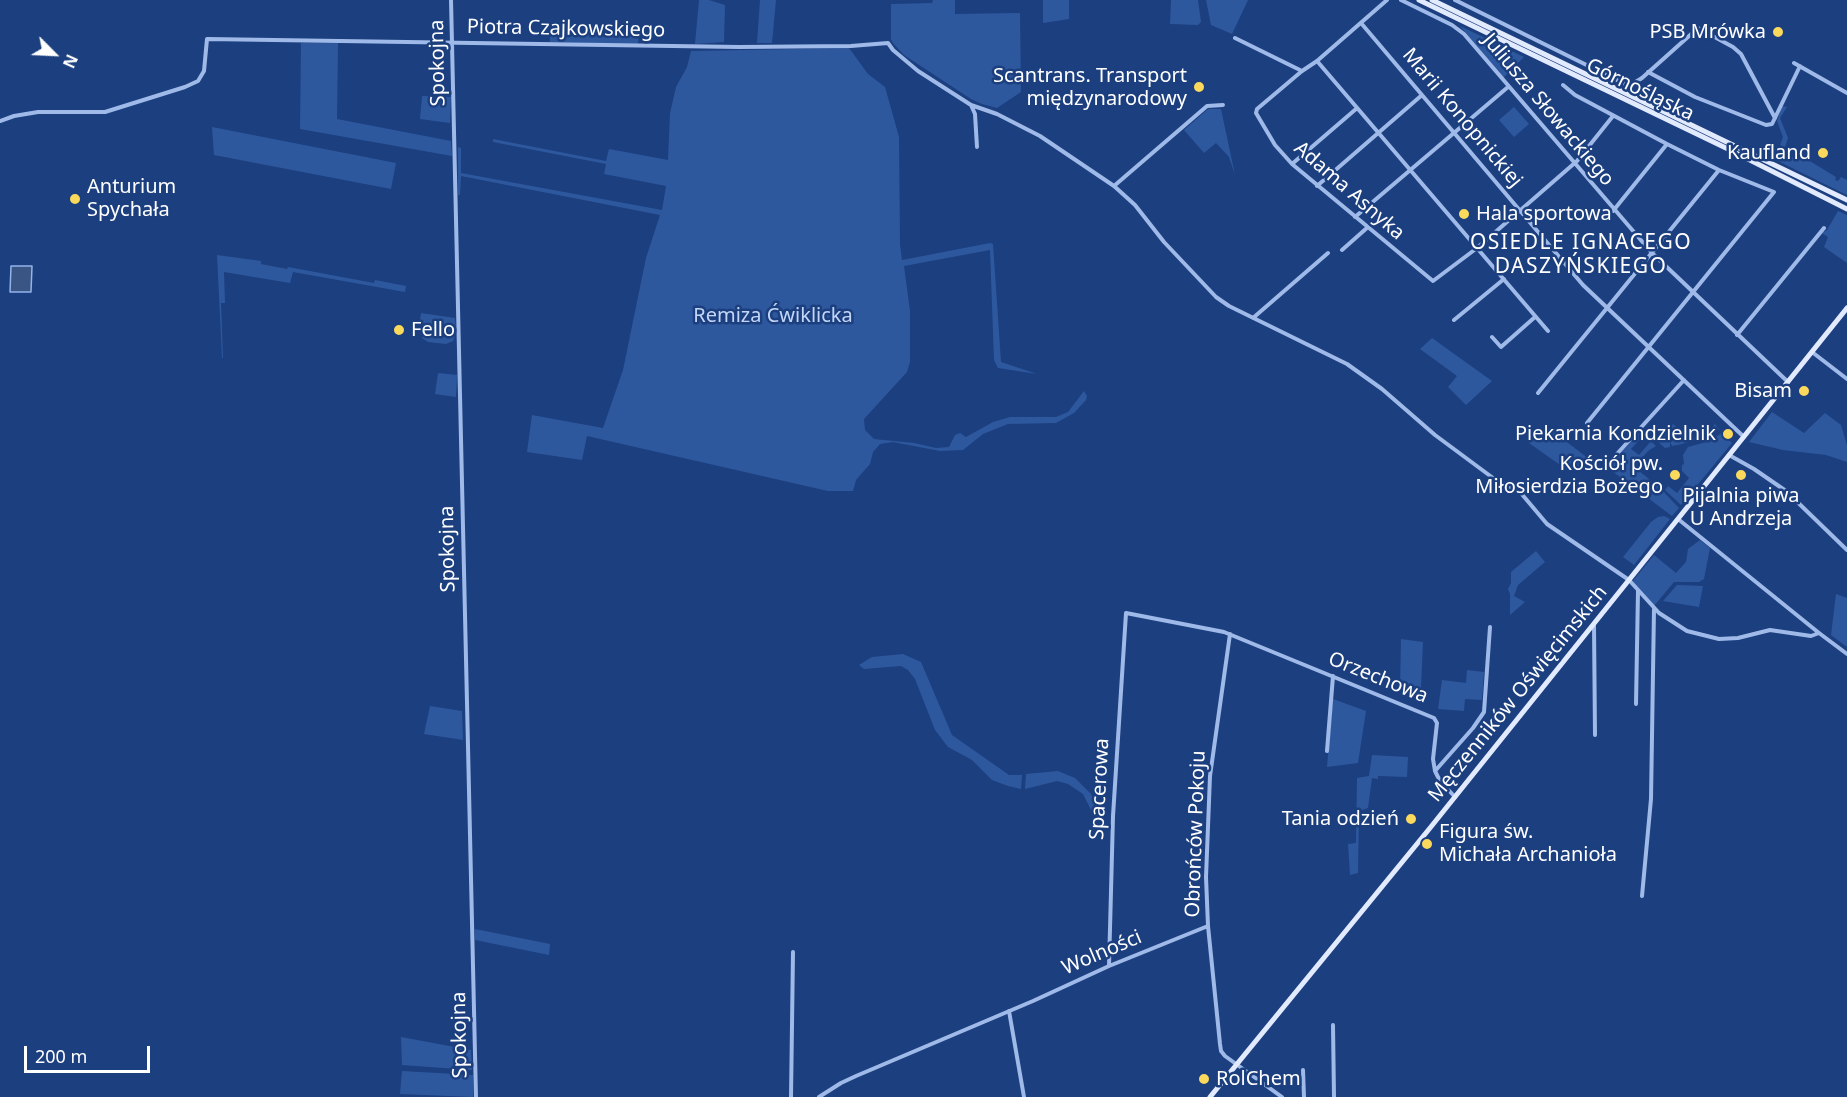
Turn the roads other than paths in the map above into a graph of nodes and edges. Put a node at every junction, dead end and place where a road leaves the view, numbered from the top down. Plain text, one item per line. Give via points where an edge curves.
1 (451, 0) edge
2 (1387, 0) edge
3 (1401, 0) edge
4 (1419, 0) edge
5 (1432, 0) edge
6 (1455, 0) edge
7 (1443, 2) edge
8 (1360, 23) junction
9 (1235, 38) dead end
10 (453, 42) junction
11 (1317, 61) junction
12 (1794, 63) dead end
13 (1800, 66) junction
14 (1302, 70) junction
15 (1648, 72) junction
16 (1563, 85) dead end
17 (1508, 87) junction
18 (1847, 93) edge
19 (1422, 95) junction
20 (971, 105) junction
21 (1223, 105) dead end
22 (1356, 109) junction
23 (1613, 116) junction
24 (1775, 118) junction
25 (0, 121) edge
26 (1453, 132) junction
27 (1377, 133) junction
28 (1667, 144) junction
29 (977, 147) dead end
30 (1574, 163) junction
31 (1292, 164) junction
32 (1409, 170) junction
33 (1719, 170) junction
34 (1114, 186) junction
35 (1317, 186) junction
36 (1847, 200) edge
37 (1847, 209) edge
38 (1520, 210) junction
39 (1613, 210) junction
40 (1355, 217) junction
41 (1368, 227) junction
42 (1824, 228) dead end
43 (1477, 248) junction
44 (1342, 250) dead end
45 (1328, 254) dead end
46 (1652, 254) junction
47 (1504, 279) junction
48 (1693, 293) junction
49 (1608, 308) junction
50 (1847, 309) edge
51 (1535, 316) junction
52 (1253, 318) junction
53 (1454, 320) dead end
54 (1548, 331) dead end
55 (1737, 335) junction
56 (1492, 337) dead end
57 (1649, 346) junction
58 (1812, 352) junction
59 (1847, 379) edge
60 (1684, 380) junction
61 (1788, 382) junction
62 (1538, 393) dead end
63 (1587, 423) dead end
64 (1744, 436) junction
65 (1729, 455) junction
66 (1616, 456) dead end
67 (1677, 519) junction
68 (1847, 550) edge
69 (1629, 580) junction
70 (1638, 591) junction
71 (1654, 608) junction
72 (1126, 613) joint
73 (1594, 624) junction
74 (1490, 627) dead end
75 (1819, 633) junction
76 (1230, 634) junction
77 (1847, 654) edge
78 (1333, 676) junction
79 (1636, 704) dead end
80 (1595, 735) dead end
81 (1327, 751) dead end
82 (1435, 771) junction
83 (1455, 797) junction
84 (1642, 896) dead end
85 (1208, 926) junction
86 (793, 952) dead end
87 (1109, 966) junction
88 (1009, 1011) junction
89 (1334, 1025) dead end
90 (1236, 1065) junction
91 (1303, 1070) dead end
92 (476, 1097) edge
93 (791, 1097) edge
94 (819, 1097) edge
95 (1024, 1097) edge
96 (1209, 1097) edge
97 (1282, 1097) edge
98 (1304, 1097) edge
99 (1334, 1097) edge

1 - 10 street, Spokojna
2 - 8 street
3 - 17 street, Juliusza Słowackiego via 1464,34
4 - 37 main road, Górnośląska
5 - 7 main road, Górnośląska
6 - 15 street via 1625,84 1634,83
7 - 36 main road, Górnośląska
8 - 11 street
8 - 19 street, Marii Konopnickiej
9 - 14 street
10 - 20 street, Piotra Czajkowskiego via 739,47 888,43 918,71
10 - 25 street, Piotra Czajkowskiego via 207,39 204,71 198,81 185,87 105,112 38,112
10 - 92 street, Spokojna
11 - 14 street
11 - 22 street
12 - 13 street
13 - 18 street
13 - 24 street
14 - 31 street, Adama Asnyka via 1256,113
15 - 24 street via 1695,97 1766,125
15 - 24 street via 1698,28 1741,54
16 - 23 street
17 - 26 street
17 - 30 street, Juliusza Słowackiego
19 - 26 street, Marii Konopnickiej
19 - 27 street
20 - 29 street
20 - 34 street, Piotra Czajkowskiego via 1040,136
21 - 34 street via 1207,106
22 - 27 street
22 - 31 street
23 - 28 street
23 - 30 street
26 - 32 street
26 - 38 street, Marii Konopnickiej
27 - 32 street
27 - 35 street
28 - 33 street
28 - 39 street
30 - 38 street
30 - 39 street, Juliusza Słowackiego
31 - 35 street, Adama Asnyka
32 - 40 street
32 - 43 street
33 - 46 street
33 - 48 street via 1774,192
34 - 52 street, Piotra Czajkowskiego via 1216,297
35 - 40 street, Adama Asnyka
38 - 43 street
38 - 49 street, Marii Konopnickiej
39 - 46 street, Juliusza Słowackiego
40 - 41 street, Adama Asnyka
41 - 43 street, Adama Asnyka via 1433,281
41 - 44 street
42 - 55 street
43 - 47 street
45 - 52 street
46 - 48 street, Juliusza Słowackiego
46 - 49 street
47 - 51 street
47 - 53 street
48 - 55 street, Juliusza Słowackiego
48 - 57 street
49 - 57 street, Marii Konopnickiej
49 - 62 street
50 - 58 main road, Męczenników Oświęcimskich
51 - 54 street
51 - 56 street via 1501,347
52 - 69 street, Piotra Czajkowskiego via 1347,364 1493,478 1520,492 1547,524
55 - 61 street, Juliusza Słowackiego
57 - 60 street, Marii Konopnickiej
57 - 63 street
58 - 59 street
58 - 61 main road, Męczenników Oświęcimskich
60 - 64 street, Marii Konopnickiej
60 - 66 street
61 - 64 main road, Męczenników Oświęcimskich
64 - 65 main road, Męczenników Oświęcimskich
65 - 67 main road, Męczenników Oświęcimskich
65 - 68 street via 1786,491
67 - 69 main road, Męczenników Oświęcimskich
67 - 75 street
69 - 70 street, Piotra Czajkowskiego
69 - 73 main road, Męczenników Oświęcimskich
70 - 71 street, Piotra Czajkowskiego
70 - 79 street
71 - 75 street, Piotra Czajkowskiego via 1687,632 1719,639 1770,630 1811,636
71 - 84 street via 1651,800
72 - 76 street, Orzechowa
72 - 87 street, Spacerowa via 1113,816
73 - 80 street
73 - 83 main road, Męczenników Oświęcimskich
74 - 82 street via 1484,712
75 - 77 street
76 - 78 street, Orzechowa
76 - 85 street, Obrońców Pokoju via 1210,776
78 - 81 street
78 - 82 street, Orzechowa via 1434,718
82 - 83 street
83 - 90 main road, Męczenników Oświęcimskich
85 - 87 street, Wolności
85 - 90 street, Obrońców Pokoju via 1220,1049
86 - 93 street
87 - 88 street, Wolności
88 - 94 street, Wolności via 841,1083
88 - 95 street
89 - 99 street
90 - 96 main road, Męczenników Oświęcimskich
90 - 97 street, Obrońców Pokoju
91 - 98 street

